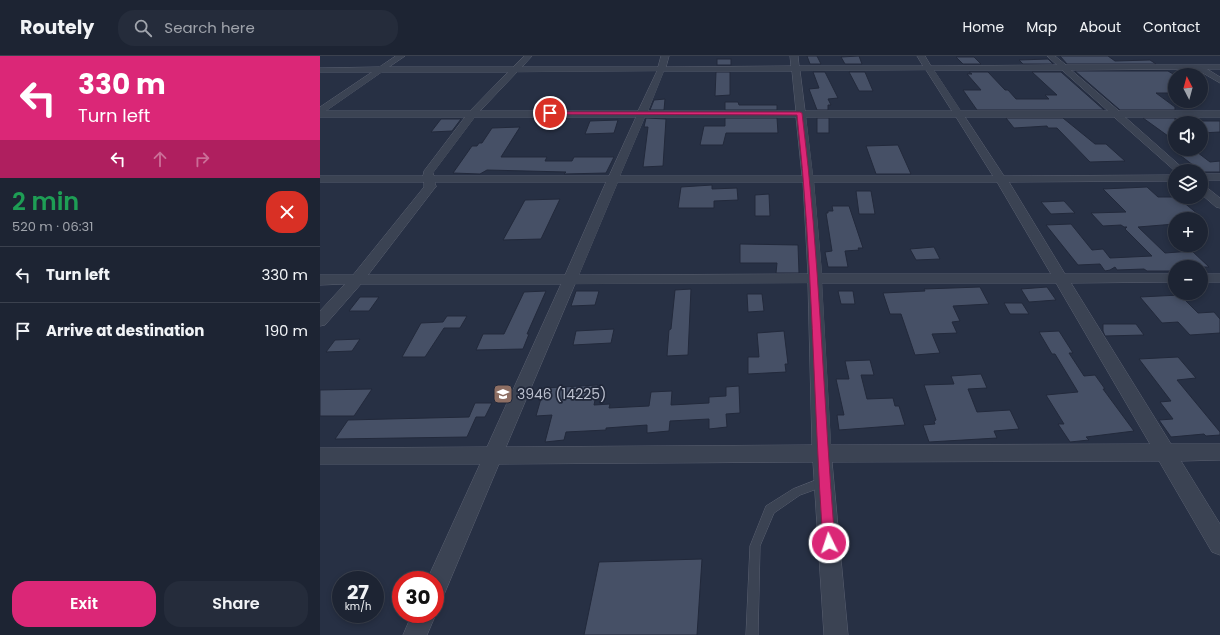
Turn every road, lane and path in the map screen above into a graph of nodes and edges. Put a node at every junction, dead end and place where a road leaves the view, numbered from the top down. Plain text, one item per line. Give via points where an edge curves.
1 (401, 56) edge
2 (528, 56) edge
3 (1050, 56) edge
4 (1185, 60) dead end
5 (795, 62) edge
6 (924, 62) edge
7 (663, 63) edge
8 (1198, 67) junction
9 (1220, 67) edge
10 (1063, 68) junction
11 (320, 70) edge
12 (381, 70) junction
13 (515, 70) junction
14 (1220, 81) edge
15 (320, 113) edge
16 (473, 113) junction
17 (642, 113) junction
18 (800, 113) junction
19 (959, 114) junction
20 (1117, 114) junction
21 (1220, 114) edge
22 (1174, 164) edge
23 (1208, 177) edge
24 (1220, 177) edge
25 (1168, 178) edge
26 (430, 179) junction
27 (613, 179) junction
28 (808, 179) junction
29 (1001, 179) junction
30 (320, 180) edge
31 (1208, 194) edge
32 (1220, 204) edge
33 (1059, 277) junction
34 (1168, 278) edge
35 (1208, 278) edge
36 (1220, 278) edge
37 (815, 279) junction
38 (320, 280) edge
39 (357, 280) junction
40 (569, 280) junction
41 (320, 321) edge
42 (1164, 452) junction
43 (1220, 452) edge
44 (822, 454) junction
45 (493, 455) junction
46 (320, 456) edge
47 (824, 482) junction
48 (1220, 544) edge
49 (442, 571) edge
50 (420, 623) edge
51 (415, 635) edge
52 (752, 635) edge
53 (836, 635) edge

1 - 12 street
2 - 13 street
3 - 10 street
4 - 8 street
5 - 6 street
5 - 7 street
5 - 18 street
6 - 10 street
6 - 19 street
7 - 13 street
7 - 17 street
8 - 9 street
8 - 10 street
8 - 14 street
10 - 20 street
11 - 12 street
12 - 13 street
12 - 15 street
13 - 16 street
15 - 16 street
16 - 17 street
16 - 26 street via 428,173
17 - 18 street
17 - 27 street
18 - 19 street
18 - 28 street
19 - 20 street
19 - 29 street
20 - 21 street
20 - 22 street
23 - 24 street
25 - 29 street
26 - 27 street
26 - 30 street
26 - 39 street via 430,187
27 - 28 street
27 - 40 street
28 - 29 street
28 - 37 street
29 - 33 street
31 - 32 street
33 - 34 street
33 - 37 street
33 - 42 street
35 - 36 street
37 - 40 street
37 - 44 street
38 - 39 street
39 - 40 street
39 - 41 street
40 - 45 street
42 - 43 street
42 - 44 street
42 - 48 street
44 - 45 street
44 - 47 street
45 - 46 street
45 - 49 street
47 - 52 lane via 797,492 770,510 755,546
47 - 53 street
50 - 51 street

